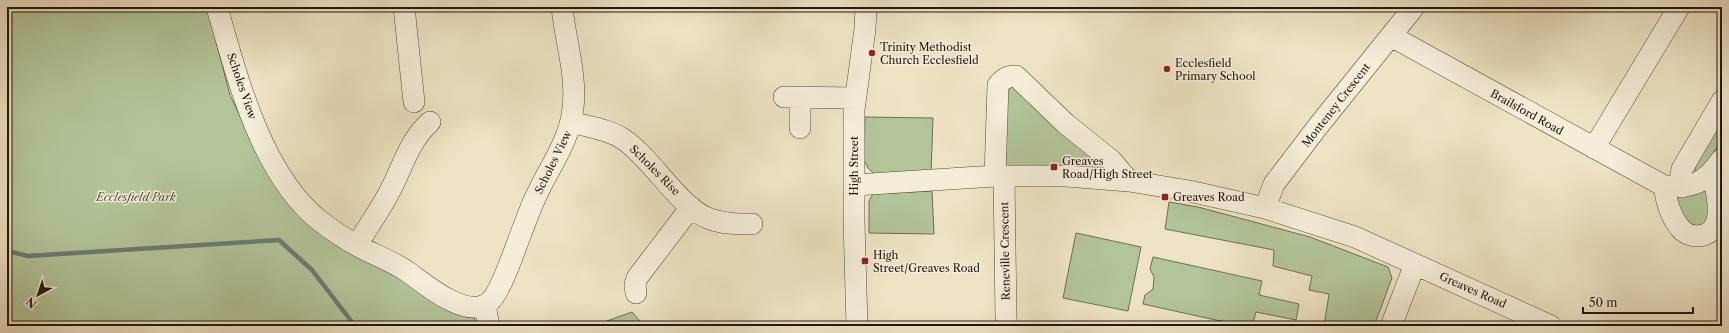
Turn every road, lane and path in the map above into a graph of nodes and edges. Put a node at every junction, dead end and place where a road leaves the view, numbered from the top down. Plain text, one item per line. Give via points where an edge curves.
1 (217, 7) edge
2 (404, 7) edge
3 (562, 7) edge
4 (866, 7) edge
5 (1414, 7) edge
6 (1679, 7) edge
7 (1391, 36) junction
8 (855, 98) junction
9 (1722, 100) edge
10 (414, 102) dead end
11 (430, 122) dead end
12 (571, 122) junction
13 (800, 128) dead end
14 (1594, 148) junction
15 (1716, 167) edge
16 (999, 176) junction
17 (1129, 181) junction
18 (855, 185) junction
19 (1673, 187) junction
20 (691, 207) junction
21 (1265, 208) junction
22 (752, 224) dead end
23 (356, 245) junction
24 (1415, 264) junction
25 (636, 293) dead end
26 (485, 305) junction
27 (489, 326) edge
28 (857, 326) edge
29 (1007, 326) edge
30 (1391, 326) edge
31 (1551, 326) edge

1 - 23 street, Scholes View via 242,93 256,127 282,176 293,194 307,209
2 - 10 street
3 - 12 street, Scholes View via 574,87
4 - 8 street, High Street
5 - 7 street, Monteney Crescent
6 - 14 street
7 - 14 street, Brailsford Road
7 - 21 street, Monteney Crescent via 1274,184
8 - 13 street via 792,98
8 - 18 street, High Street
9 - 19 street via 1682,169 1680,180
11 - 23 street via 412,144 384,202
12 - 20 street, Scholes Rise via 607,131 622,138 641,153
12 - 26 street, Scholes View via 565,141 537,193 498,291
14 - 19 street, Brailsford Road
15 - 19 street via 1696,184
15 - 19 street via 1718,217 1713,229 1701,236 1687,234 1680,228 1666,200
16 - 17 street, Greaves Road via 1066,176
16 - 17 street, Reneville Crescent via 998,85 1003,79 1016,76 1066,124 1111,160
16 - 18 street, Greaves Road
16 - 29 street, Reneville Crescent
17 - 21 street, Greaves Road via 1190,191
18 - 28 street, High Street
20 - 22 street, Scholes Rise via 709,218 728,224
20 - 25 street via 637,278
21 - 24 street, Greaves Road via 1355,237
23 - 26 street, Scholes View via 402,268 449,300 468,307
24 - 30 street
24 - 31 street, Greaves Road
26 - 27 street

